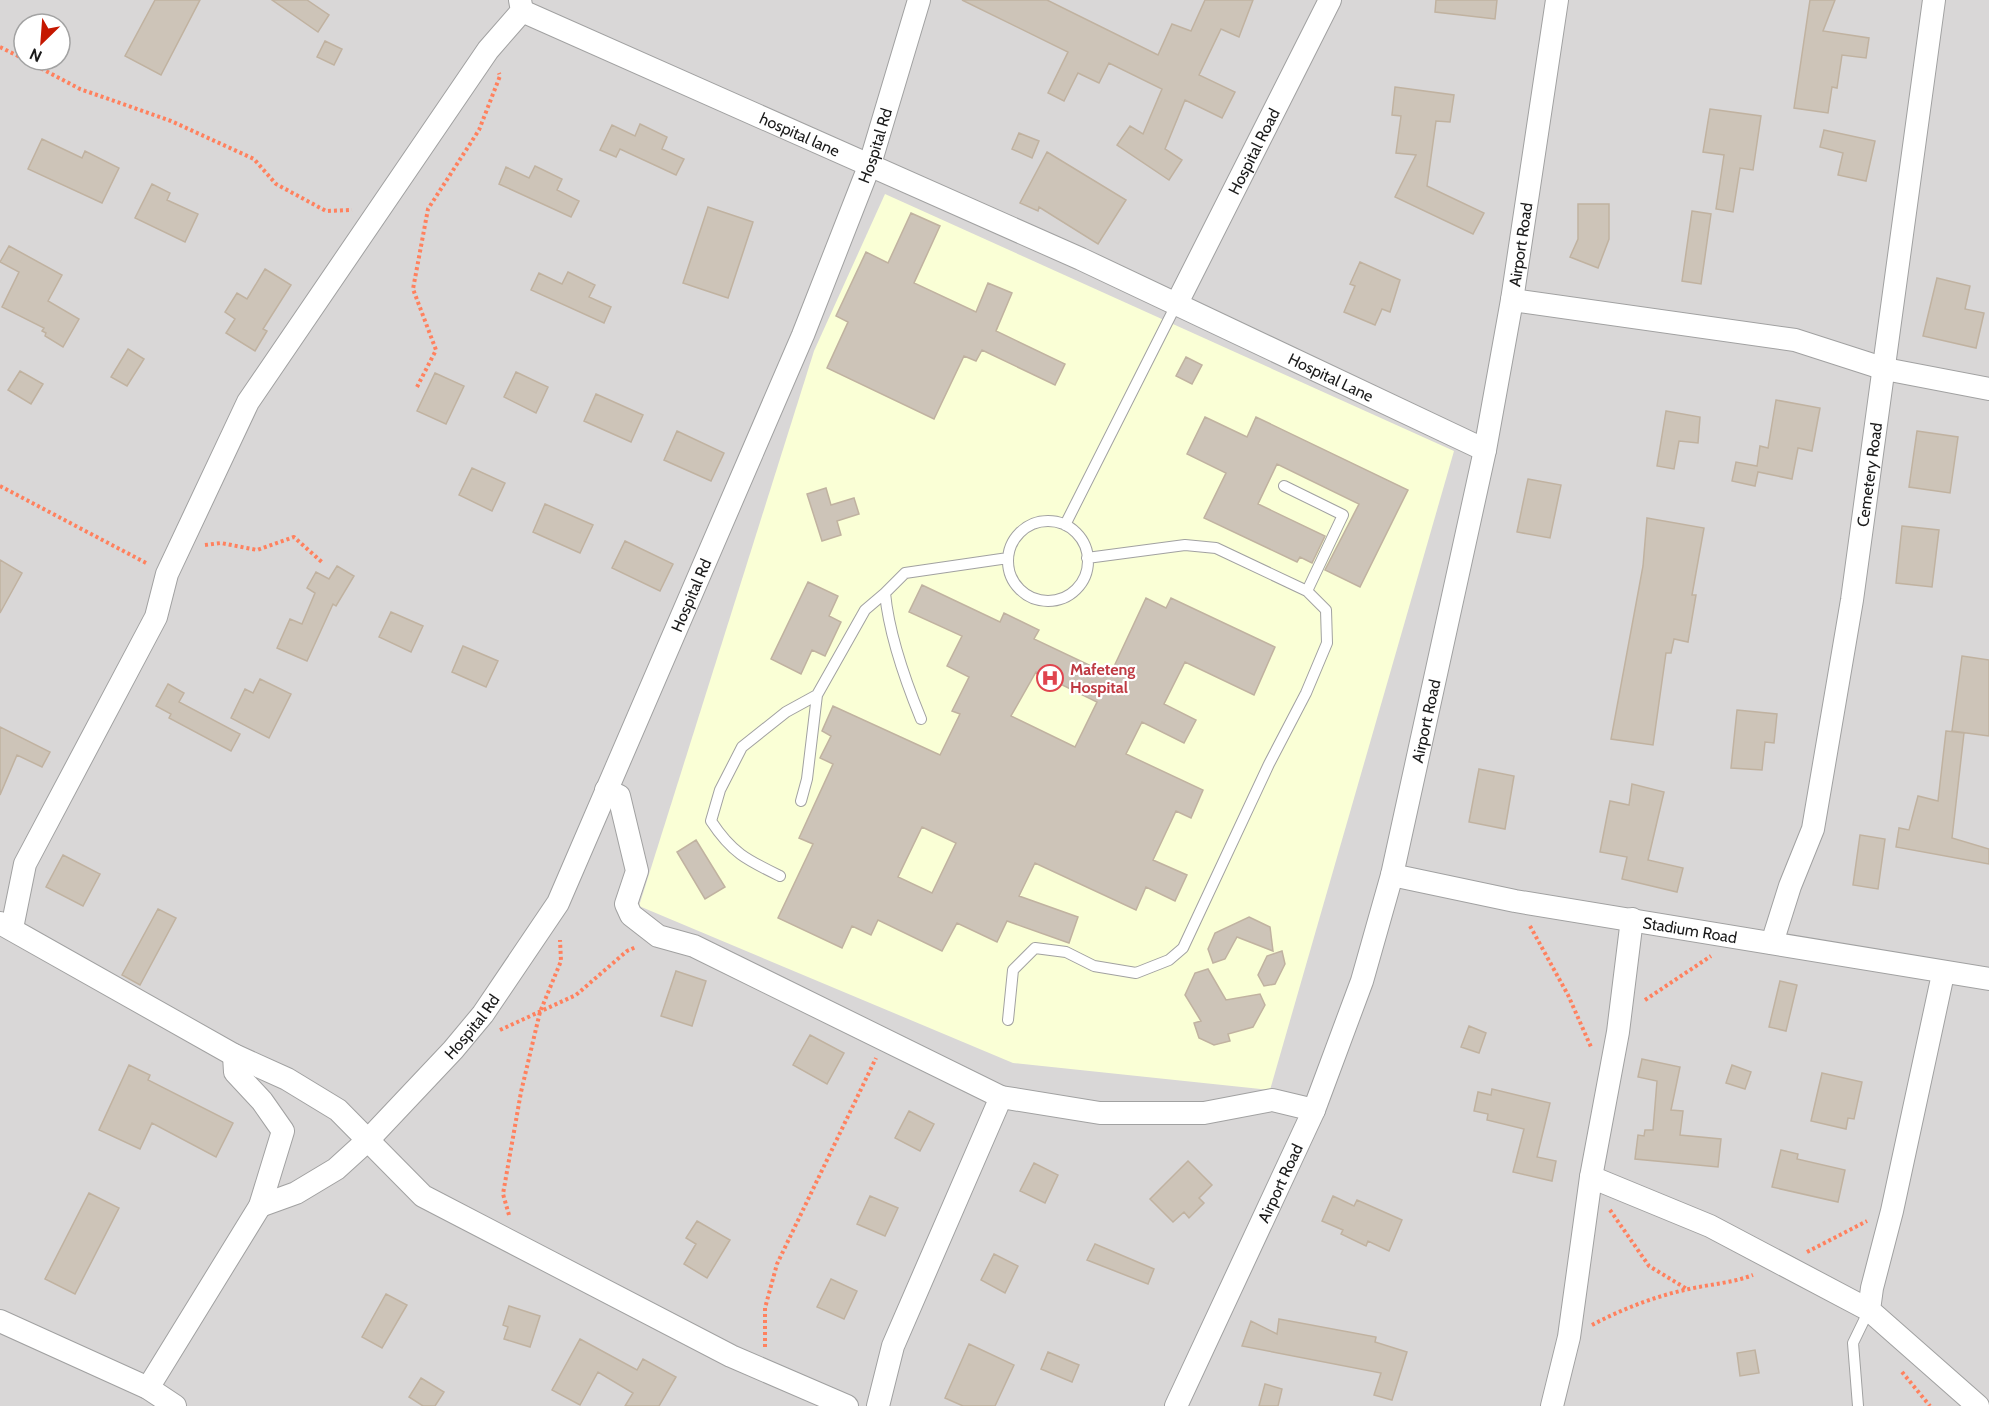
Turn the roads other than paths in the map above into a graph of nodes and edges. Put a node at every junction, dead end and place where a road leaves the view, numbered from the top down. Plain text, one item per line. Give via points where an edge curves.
1 (919, 0) edge
2 (1330, 0) edge
3 (1557, 0) edge
4 (1934, 0) edge
5 (521, 6) edge
6 (870, 164) junction
7 (1512, 300) junction
8 (1177, 303) junction
9 (1885, 369) junction
10 (1989, 389) edge
11 (1485, 450) junction
12 (1284, 486) dead end
13 (1065, 525) junction
14 (1008, 558) junction
15 (1087, 558) junction
16 (1307, 591) junction
17 (885, 593) junction
18 (817, 695) junction
19 (921, 719) dead end
20 (606, 790) junction
21 (801, 801) dead end
22 (1392, 874) junction
23 (780, 876) dead end
24 (1632, 919) junction
25 (6, 925) edge
26 (1772, 943) junction
27 (1943, 974) junction
28 (1989, 979) edge
29 (1008, 1020) dead end
30 (234, 1055) junction
31 (1001, 1097) junction
32 (1314, 1110) junction
33 (369, 1139) junction
34 (1591, 1180) junction
35 (260, 1206) junction
36 (1869, 1310) junction
37 (0, 1321) edge
38 (148, 1388) junction
39 (175, 1406) edge
40 (847, 1406) edge
41 (878, 1406) edge
42 (1176, 1406) edge
43 (1552, 1406) edge
44 (1858, 1406) edge
45 (1978, 1406) edge

1 - 6 street, Hospital Rd
2 - 8 street, Hospital Road
3 - 7 street, Airport Road
4 - 9 street, Cemetery Road
5 - 6 street, hospital lane
5 - 25 street via 248,402 167,574 156,617 25,864
6 - 8 street, hospital lane
6 - 20 street, Hospital Rd via 803,335
7 - 9 street via 1795,340
7 - 11 street, Airport Road
8 - 11 street, Hospital Lane
8 - 13 lane
9 - 10 street
9 - 26 street, Cemetery Road via 1852,600 1813,829
11 - 22 street, Airport Road
12 - 16 lane via 1343,515
13 - 14 lane via 1050,520 1027,527 1011,543
13 - 15 lane via 1078,534
14 - 15 lane via 1010,574 1018,588 1030,597 1046,601 1075,591 1084,578
14 - 17 lane via 905,573
15 - 16 lane via 1185,545 1216,548
16 - 29 lane via 1326,610 1327,643 1183,948 1169,960 1137,973 1094,966 1066,952 1035,948 1013,970
17 - 18 lane via 865,610
17 - 19 lane via 887,611
18 - 21 lane
18 - 23 lane via 786,712 742,747 720,790 711,821 726,844
20 - 31 street via 619,796 637,871 626,904 632,915 658,936 694,946
20 - 33 street, Hospital Rd via 558,903 517,965 453,1050
22 - 24 street, Stadium Road via 1515,901
22 - 32 street, Airport Road via 1362,981
24 - 26 street, Stadium Road
24 - 34 street via 1618,1032
25 - 30 street
26 - 27 street, Stadium Road
27 - 28 street, Stadium Road
27 - 36 street
30 - 33 street via 286,1079 338,1110
30 - 35 street via 235,1072 283,1131
31 - 32 street via 1100,1113 1204,1113 1272,1100
31 - 41 street via 893,1346
32 - 42 street, Airport Road
33 - 35 street, Hospital Rd via 336,1169 306,1187
33 - 40 street via 423,1196 762,1369
34 - 36 street via 1710,1226
34 - 43 street via 1569,1337
35 - 38 street
36 - 44 lane via 1853,1343
36 - 45 street
37 - 38 street
38 - 39 street

